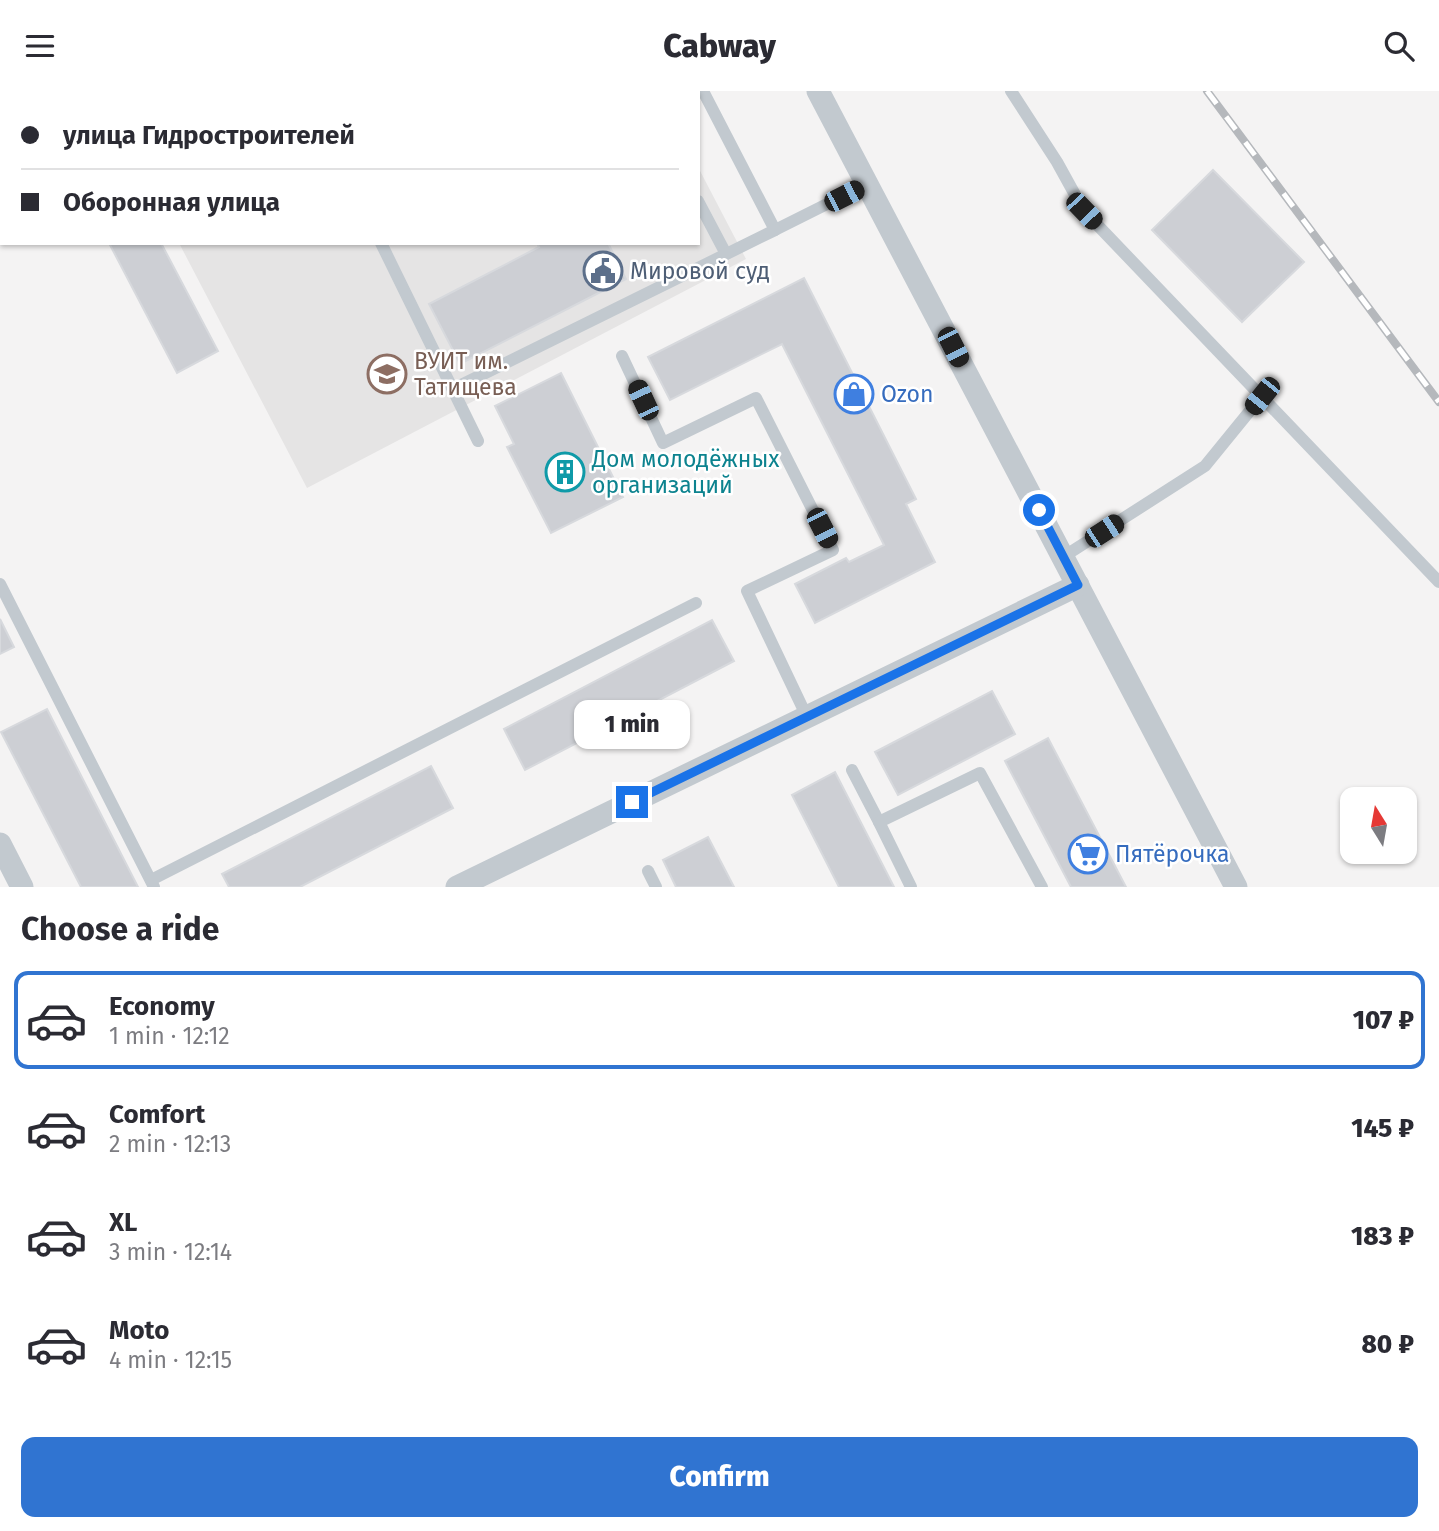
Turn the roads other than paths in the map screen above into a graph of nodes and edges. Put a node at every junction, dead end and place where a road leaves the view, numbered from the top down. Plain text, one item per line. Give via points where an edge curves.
1 (703, 91) edge
2 (818, 91) edge
3 (1011, 91) edge
4 (867, 184) junction
5 (700, 205) edge
6 (775, 230) junction
7 (382, 245) edge
8 (726, 254) junction
9 (622, 356) dead end
10 (453, 389) junction
11 (1262, 396) junction
12 (478, 441) dead end
13 (1063, 557) junction
14 (1439, 582) edge
15 (0, 584) edge
16 (1078, 585) junction
17 (696, 603) dead end
18 (807, 717) junction
19 (852, 770) dead end
20 (879, 822) junction
21 (0, 844) edge
22 (648, 871) dead end
23 (153, 884) edge
24 (22, 887) edge
25 (457, 887) edge
26 (656, 887) edge
27 (911, 887) edge
28 (1042, 887) edge
29 (1236, 887) edge

1 - 6 lane
2 - 4 street
3 - 11 lane via 1084,211
4 - 6 lane
4 - 13 street
5 - 8 lane
6 - 8 lane
7 - 10 lane
8 - 10 lane
9 - 18 lane via 663,443 756,398 833,549 747,591
10 - 12 lane
11 - 13 lane via 1205,466
11 - 14 lane
13 - 16 street
15 - 23 lane
16 - 18 street
16 - 29 street
17 - 23 lane
18 - 25 street
19 - 20 lane
20 - 27 lane
20 - 28 lane via 980,773
21 - 24 street
22 - 26 lane

